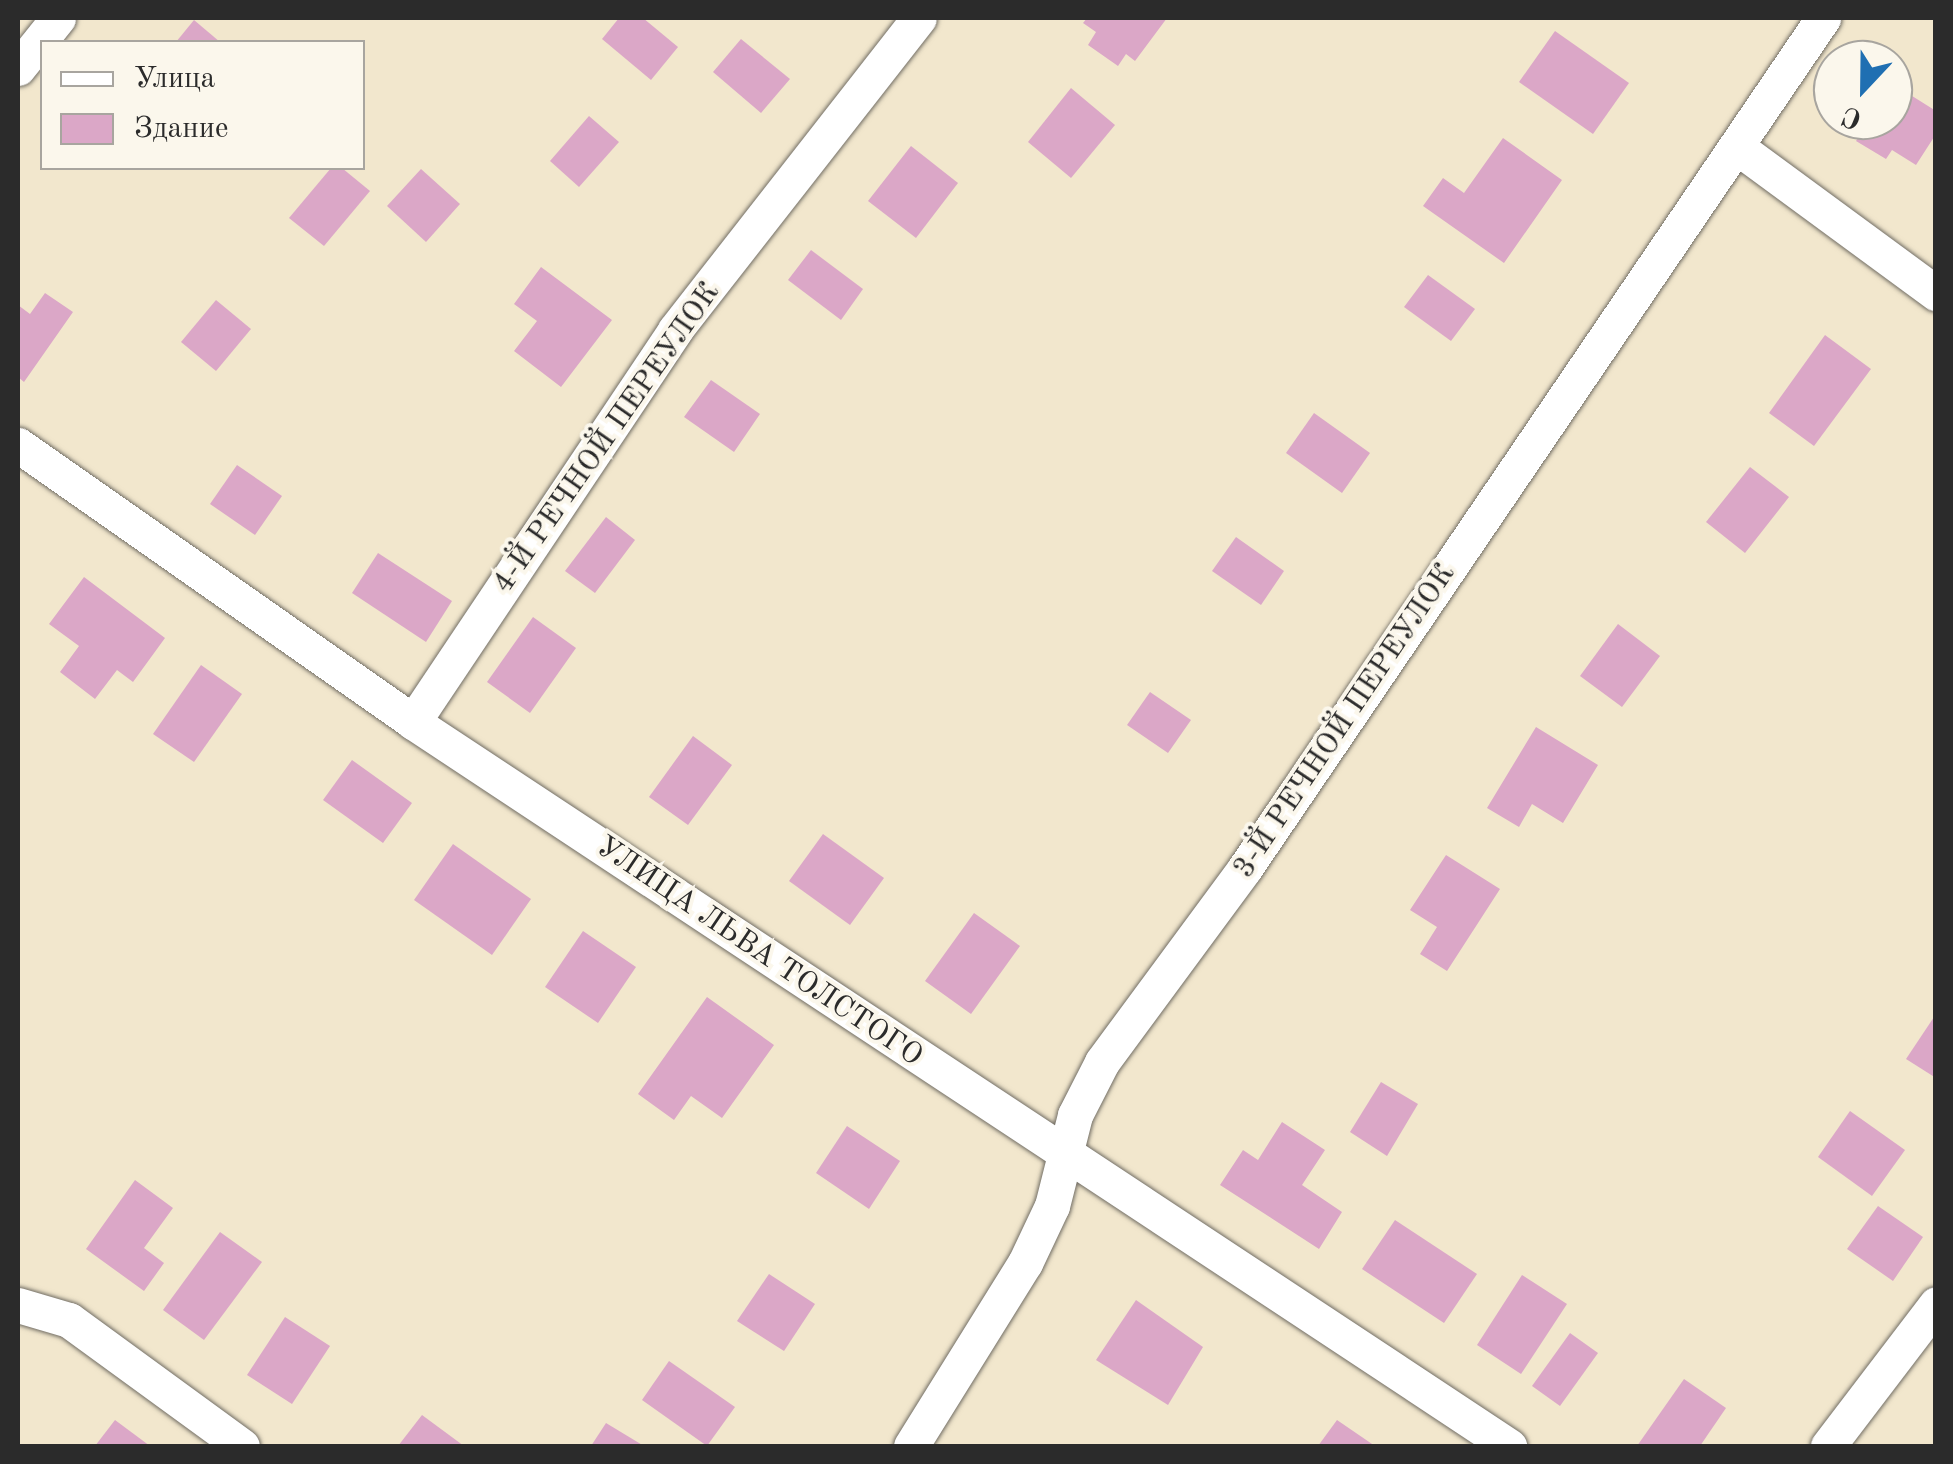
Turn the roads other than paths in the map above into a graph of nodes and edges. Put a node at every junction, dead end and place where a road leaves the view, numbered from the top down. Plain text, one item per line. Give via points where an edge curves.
1 (58, 18) edge
2 (919, 18) edge
3 (1823, 18) edge
4 (40, 40) edge
5 (40, 40) edge
6 (18, 68) edge
7 (1737, 146) junction
8 (1936, 293) edge
9 (18, 445) edge
10 (414, 722) junction
11 (1065, 1156) junction
12 (1936, 1304) edge
13 (18, 1305) edge
14 (242, 1446) edge
15 (911, 1446) edge
16 (1509, 1446) edge
17 (1828, 1446) edge

1 - 4 street
2 - 10 street, 4-Й РЕЧНОЙ ПЕРЕУЛОК via 675,330
3 - 7 street, 3-Й РЕЧНОЙ ПЕРЕУЛОК
5 - 6 street
7 - 8 street
7 - 11 street, 3-Й РЕЧНОЙ ПЕРЕУЛОК via 1245,868 1102,1062 1075,1115
9 - 10 street, УЛИЦА ЛЬВА ТОЛСТОГО
10 - 11 street, УЛИЦА ЛЬВА ТОЛСТОГО
11 - 15 street, 3-Й РЕЧНОЙ ПЕРЕУЛОК via 1052,1206 1025,1263
11 - 16 street, УЛИЦА ЛЬВА ТОЛСТОГО
12 - 17 street
13 - 14 street via 69,1320

